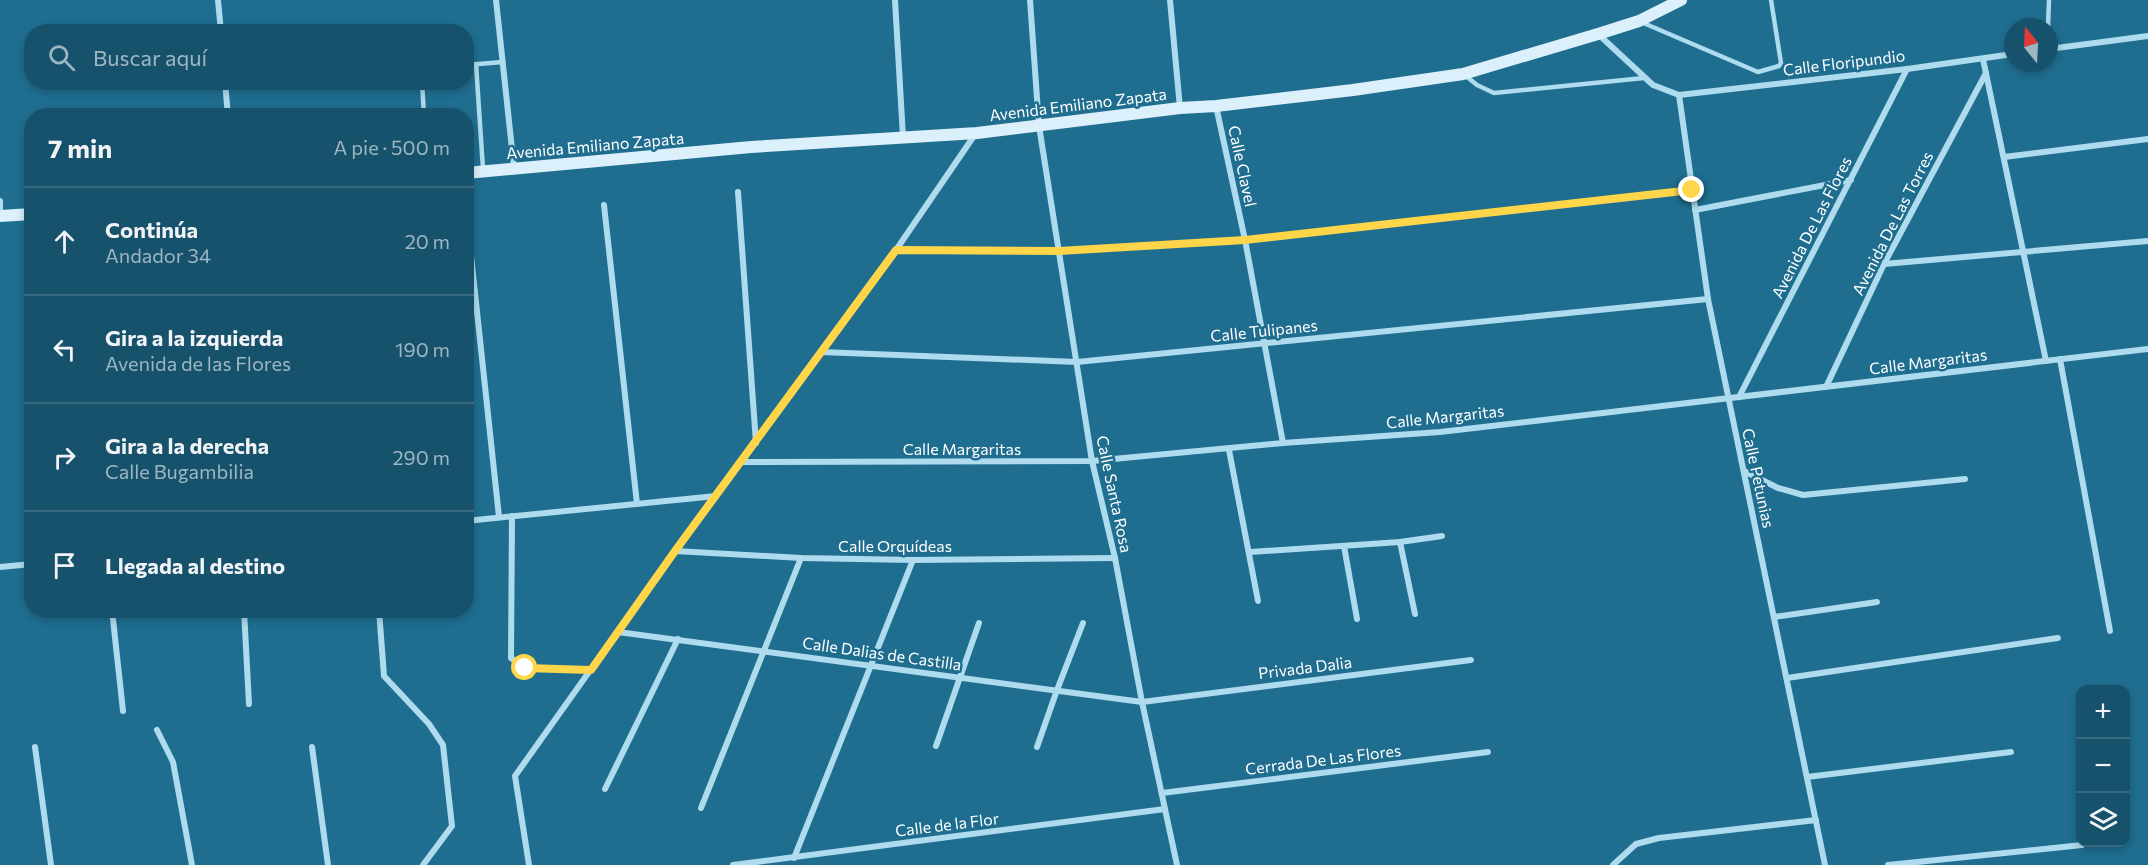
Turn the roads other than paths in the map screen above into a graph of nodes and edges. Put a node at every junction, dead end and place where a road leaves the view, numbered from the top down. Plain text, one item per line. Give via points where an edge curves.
1 (218, 0) edge
2 (496, 0) edge
3 (895, 0) edge
4 (1030, 0) edge
5 (1170, 0) edge
6 (1681, 0) edge
7 (1771, 0) edge
8 (2049, 0) edge
9 (2048, 18) edge
10 (1639, 21) junction
11 (220, 24) edge
12 (1598, 34) junction
13 (2148, 36) edge
14 (2058, 48) edge
15 (2004, 55) edge
16 (1983, 58) junction
17 (503, 62) junction
18 (476, 64) joint
19 (1907, 69) junction
20 (1986, 73) junction
21 (1463, 74) junction
22 (1644, 78) junction
23 (226, 90) edge
24 (422, 90) edge
25 (1679, 95) junction
26 (1216, 106) junction
27 (227, 108) edge
28 (424, 108) edge
29 (1180, 108) junction
30 (1039, 126) junction
31 (976, 133) junction
32 (903, 138) junction
33 (2148, 139) edge
34 (2004, 157) junction
35 (514, 169) junction
36 (483, 171) junction
37 (474, 172) edge
38 (1851, 180) junction
39 (1692, 190) junction
40 (738, 192) dead end
41 (0, 201) edge
42 (604, 205) dead end
43 (1695, 210) junction
44 (24, 214) edge
45 (0, 216) edge
46 (1245, 240) junction
47 (2148, 241) edge
48 (896, 250) junction
49 (1059, 251) junction
50 (2023, 252) junction
51 (1884, 264) junction
52 (474, 284) edge
53 (1708, 299) junction
54 (1265, 344) junction
55 (2148, 349) edge
56 (821, 352) junction
57 (2060, 359) junction
58 (2046, 361) junction
59 (1077, 362) junction
60 (1826, 387) junction
61 (1739, 397) junction
62 (1728, 398) junction
63 (756, 443) junction
64 (1283, 444) junction
65 (1229, 450) junction
66 (1092, 461) junction
67 (742, 462) junction
68 (1744, 471) junction
69 (1965, 479) dead end
70 (716, 496) junction
71 (637, 504) junction
72 (512, 516) junction
73 (499, 518) junction
74 (474, 520) edge
75 (1442, 536) dead end
76 (1400, 542) junction
77 (1344, 546) junction
78 (675, 551) junction
79 (1250, 552) junction
80 (801, 558) junction
81 (1115, 558) junction
82 (913, 560) junction
83 (24, 565) edge
84 (0, 567) edge
85 (1258, 601) dead end
86 (1877, 602) dead end
87 (1415, 614) dead end
88 (1774, 617) junction
89 (113, 618) edge
90 (244, 618) edge
91 (380, 618) edge
92 (1357, 619) dead end
93 (979, 623) dead end
94 (1083, 623) dead end
95 (2110, 631) dead end
96 (618, 632) junction
97 (2058, 638) dead end
98 (678, 639) junction
99 (763, 651) junction
100 (1471, 660) dead end
101 (870, 665) junction
102 (591, 670) junction
103 (959, 678) junction
104 (1787, 678) junction
105 (1057, 690) junction
106 (1142, 702) junction
107 (249, 704) dead end
108 (123, 711) dead end
109 (157, 730) dead end
110 (936, 746) dead end
111 (35, 747) dead end
112 (312, 747) dead end
113 (1037, 747) dead end
114 (1488, 752) dead end
115 (2012, 752) dead end
116 (1807, 777) junction
117 (605, 789) dead end
118 (1162, 793) junction
119 (700, 808) dead end
120 (1165, 809) junction
121 (1816, 820) junction
122 (2076, 846) edge
123 (794, 858) junction
124 (51, 865) edge
125 (192, 865) edge
126 (328, 865) edge
127 (423, 865) edge
128 (529, 865) edge
129 (733, 865) edge
130 (1177, 865) edge
131 (1612, 865) edge
132 (1825, 865) edge
133 (1888, 865) edge

1 - 11 street
2 - 17 street
3 - 32 street
4 - 30 street, Calle Santa Rosa
5 - 29 street
6 - 10 main road, Avenida Emiliano Zapata
7 - 10 lane via 1781,63 1758,72
8 - 9 lane
10 - 12 main road, Avenida Emiliano Zapata
12 - 21 main road, Avenida Emiliano Zapata
12 - 22 street
13 - 14 street
15 - 16 street, Calle Floripundio
16 - 19 street, Calle Floripundio
16 - 20 street
17 - 18 lane
17 - 35 street
18 - 36 lane
19 - 25 street, Calle Floripundio
19 - 38 street, Avenida De Las Flores
20 - 34 street
20 - 51 street, Avenida De Las Torres
21 - 22 lane via 1494,93
21 - 26 main road, Avenida Emiliano Zapata
22 - 25 street via 1653,86
23 - 27 street
24 - 28 lane
25 - 39 street, Calle Petunias
26 - 29 main road, Avenida Emiliano Zapata
26 - 46 street, Calle Clavel
29 - 30 main road, Avenida Emiliano Zapata
30 - 31 main road, Avenida Emiliano Zapata
30 - 49 street, Calle Santa Rosa
31 - 32 main road, Avenida Emiliano Zapata
31 - 48 street
32 - 35 main road, Avenida Emiliano Zapata via 751,147
33 - 34 street
34 - 50 street
35 - 36 main road, Avenida Emiliano Zapata
36 - 37 main road, Avenida Emiliano Zapata
38 - 43 street
38 - 61 street, Avenida De Las Flores
39 - 43 street, Calle Petunias
39 - 46 street
40 - 63 street
41 - 45 street
42 - 71 street
43 - 53 street, Calle Petunias
44 - 45 main road
46 - 49 street
46 - 54 street, Calle Clavel
47 - 50 street
48 - 49 street
48 - 56 street
49 - 59 street, Calle Santa Rosa
50 - 51 street
50 - 58 street
51 - 60 street, Avenida De Las Torres
52 - 73 street
53 - 54 street, Calle Tulipanes
53 - 62 street, Calle Petunias
54 - 59 street, Calle Tulipanes
54 - 64 street, Calle Clavel
55 - 57 street, Calle Margaritas
56 - 59 street, Calle Tulipanes
56 - 63 street
57 - 58 street, Calle Margaritas
57 - 95 street
58 - 60 street, Calle Margaritas
59 - 66 street, Calle Santa Rosa
60 - 61 street, Calle Margaritas
61 - 62 street, Calle Margaritas
62 - 64 street, Calle Margaritas via 1440,432
62 - 68 street, Calle Petunias
63 - 67 street
64 - 65 street, Calle Margaritas
65 - 66 street, Calle Margaritas
65 - 79 street
66 - 67 street, Calle Margaritas
66 - 81 street, Calle Santa Rosa
67 - 70 street
68 - 69 street via 1803,495
68 - 88 street, Calle Petunias
70 - 71 street
70 - 78 street
71 - 72 street
72 - 73 street
72 - 102 street via 511,658 525,668
73 - 74 street
75 - 76 street
76 - 77 street
76 - 87 street
77 - 79 street
77 - 92 street
78 - 80 street, Calle Orquídeas
78 - 96 street
79 - 85 street
80 - 82 street, Calle Orquídeas
80 - 99 street
81 - 82 street, Calle Orquídeas
81 - 106 street, Calle Santa Rosa
82 - 101 street
83 - 84 street
86 - 88 street
88 - 104 street, Calle Petunias
89 - 108 street
90 - 107 street
91 - 127 street via 384,676 429,724 443,745 452,826
93 - 103 street
94 - 105 street
96 - 98 street, Calle Dalias de Castilla
96 - 102 street
97 - 104 street
98 - 99 street, Calle Dalias de Castilla
98 - 117 street
99 - 101 street, Calle Dalias de Castilla
99 - 119 street
100 - 106 street, Privada Dalia
101 - 103 street, Calle Dalias de Castilla
101 - 123 street
102 - 128 street via 514,776
103 - 105 street, Calle Dalias de Castilla
103 - 110 street
104 - 116 street, Calle Petunias
105 - 106 street, Calle Dalias de Castilla
105 - 113 street
106 - 118 street, Calle Santa Rosa
109 - 125 street via 173,762
111 - 124 street
112 - 126 street
114 - 118 street, Cerrada De Las Flores
115 - 116 street
116 - 121 street, Calle Petunias
118 - 120 street, Calle Santa Rosa
120 - 123 street, Calle de la Flor
120 - 130 street, Calle Santa Rosa
121 - 131 street via 1659,837 1636,844
121 - 132 street, Calle Petunias
122 - 133 street
123 - 129 street, Calle de la Flor

